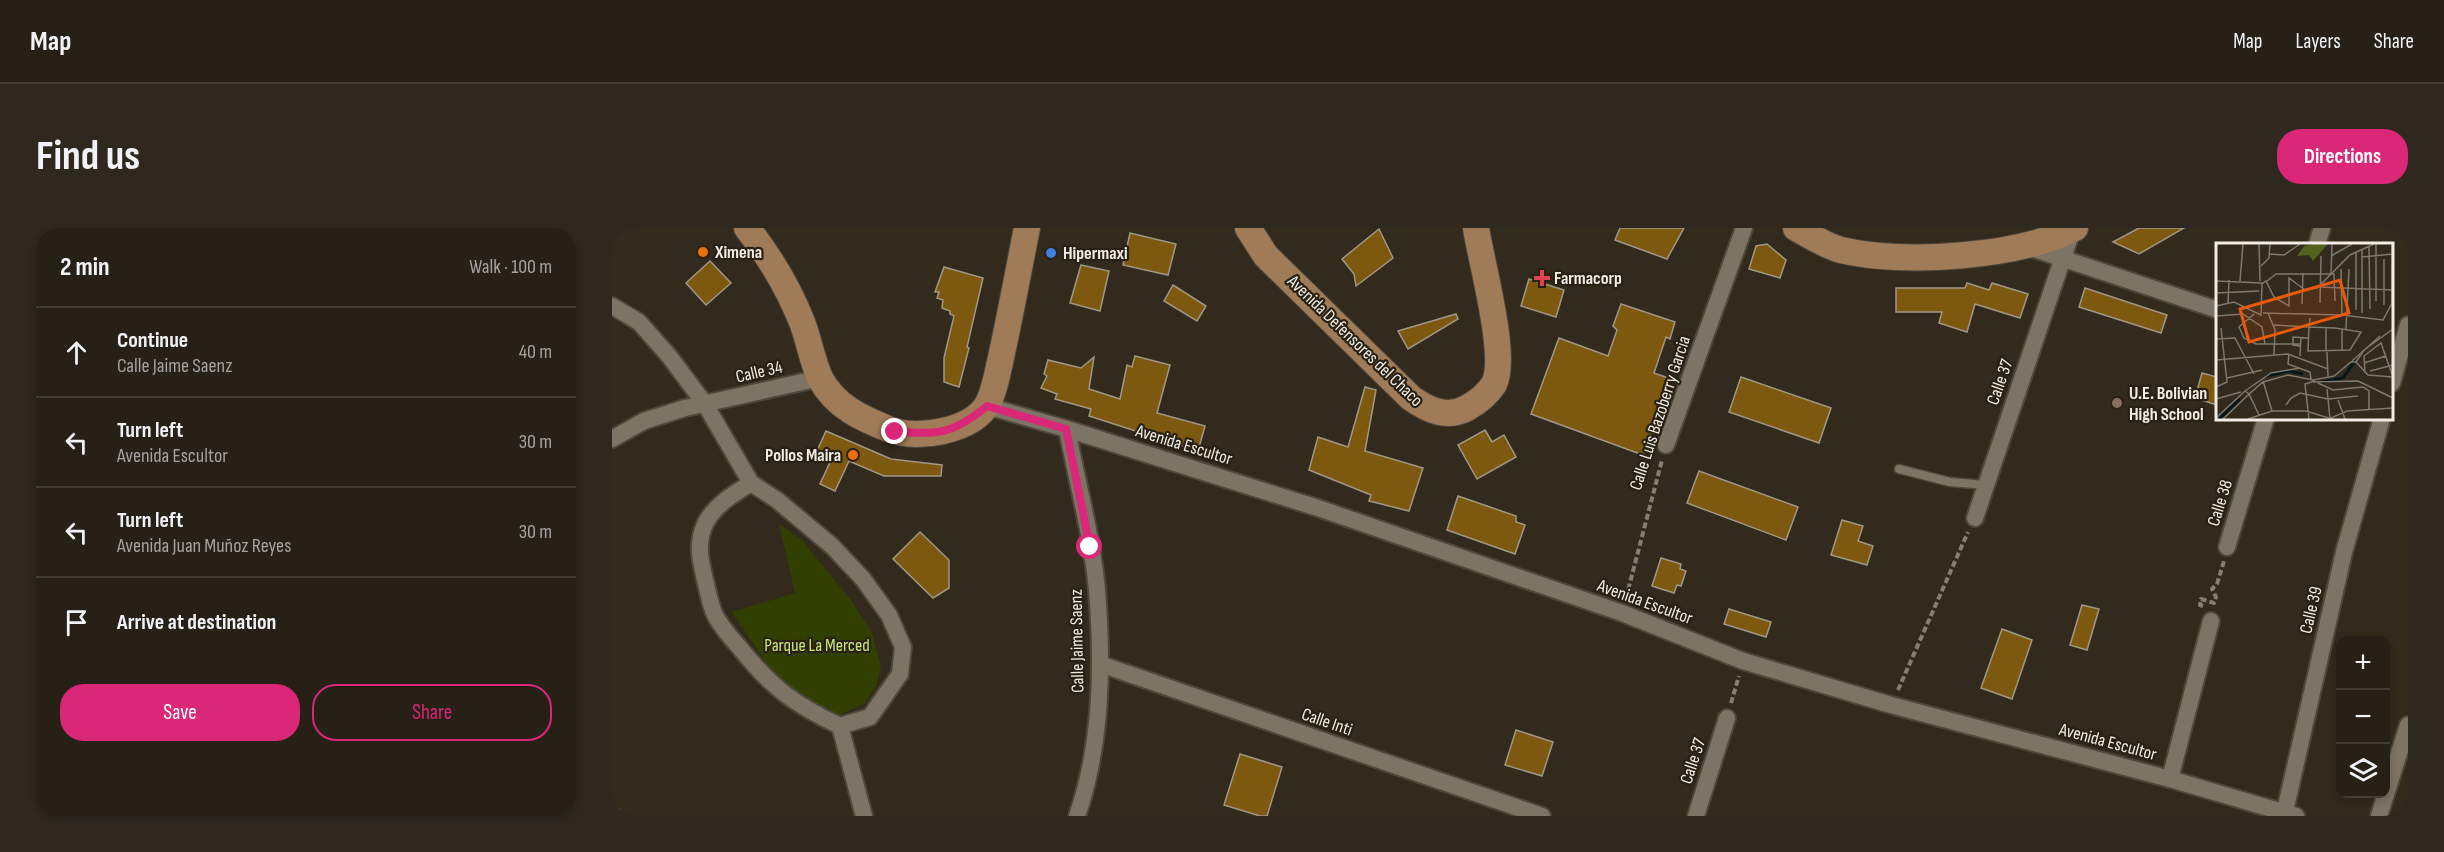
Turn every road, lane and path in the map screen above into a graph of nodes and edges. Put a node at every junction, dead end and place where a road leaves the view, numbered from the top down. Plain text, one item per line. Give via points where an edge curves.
1 (747, 228) edge
2 (1027, 228) edge
3 (1248, 228) edge
4 (1476, 228) edge
5 (1744, 228) edge
6 (1796, 228) edge
7 (2322, 228) edge
8 (2073, 229) edge
9 (2317, 243) edge
10 (2024, 246) junction
11 (2063, 258) junction
12 (612, 306) edge
13 (2216, 310) edge
14 (2408, 325) edge
15 (2397, 373) edge
16 (820, 378) junction
17 (705, 404) junction
18 (987, 406) junction
19 (2265, 420) edge
20 (2381, 420) edge
21 (1066, 429) junction
22 (612, 439) edge
23 (1666, 445) joint
24 (1899, 469) dead end
25 (751, 483) junction
26 (1985, 485) junction
27 (1975, 518) joint
28 (2227, 547) joint
29 (2216, 597) dead end
30 (1622, 613) junction
31 (2211, 621) dead end
32 (1743, 661) junction
33 (1100, 664) junction
34 (1892, 705) junction
35 (1727, 718) joint
36 (2408, 725) edge
37 (840, 726) junction
38 (2170, 779) junction
39 (2290, 814) edge
40 (864, 816) edge
41 (1077, 816) edge
42 (1542, 816) edge
43 (1696, 816) edge
44 (2379, 816) edge

1 - 16 main road via 769,255 792,298
2 - 18 main road
3 - 4 main road, Avenida Defensores del Chaco via 1266,256 1411,398 1426,409 1443,413 1464,410 1481,400 1495,382 1496,338
5 - 23 street, Calle Luis Bazoberry Garcia
6 - 10 main road via 1839,249 1870,255 1910,257
7 - 9 street
8 - 10 main road
8 - 11 street, Calle 37
10 - 11 street
11 - 13 street
11 - 26 street, Calle 37
12 - 17 street via 639,322
14 - 15 street
16 - 17 street, Calle 34
16 - 18 main road via 839,404 895,432 933,434 966,424
17 - 22 street, Calle 34 via 644,421
17 - 25 street
18 - 21 street, Avenida Escultor
19 - 28 street, Calle 38
20 - 39 street, Calle 39 via 2344,552
21 - 30 street, Avenida Escultor via 1318,507
21 - 33 street, Calle Jaime Saenz via 1097,589
23 - 30 path, Calle Luis Bazoberry Garcia
24 - 26 lane via 1950,482
25 - 37 street via 717,508 701,534 698,547 714,614 778,690 808,711
25 - 37 street via 832,546 877,597 903,647 900,674 870,717
26 - 27 street, Calle 37
27 - 34 path
28 - 29 path, Calle 38 via 2221,573 2212,589
30 - 32 street, Avenida Escultor
31 - 38 street
32 - 34 street, Avenida Escultor
32 - 35 path
33 - 41 street, Calle Jaime Saenz via 1095,746
33 - 42 street, Calle Inti
34 - 38 street, Avenida Escultor
35 - 43 street, Calle 37
36 - 44 street
37 - 40 street
38 - 39 street, Avenida Escultor

